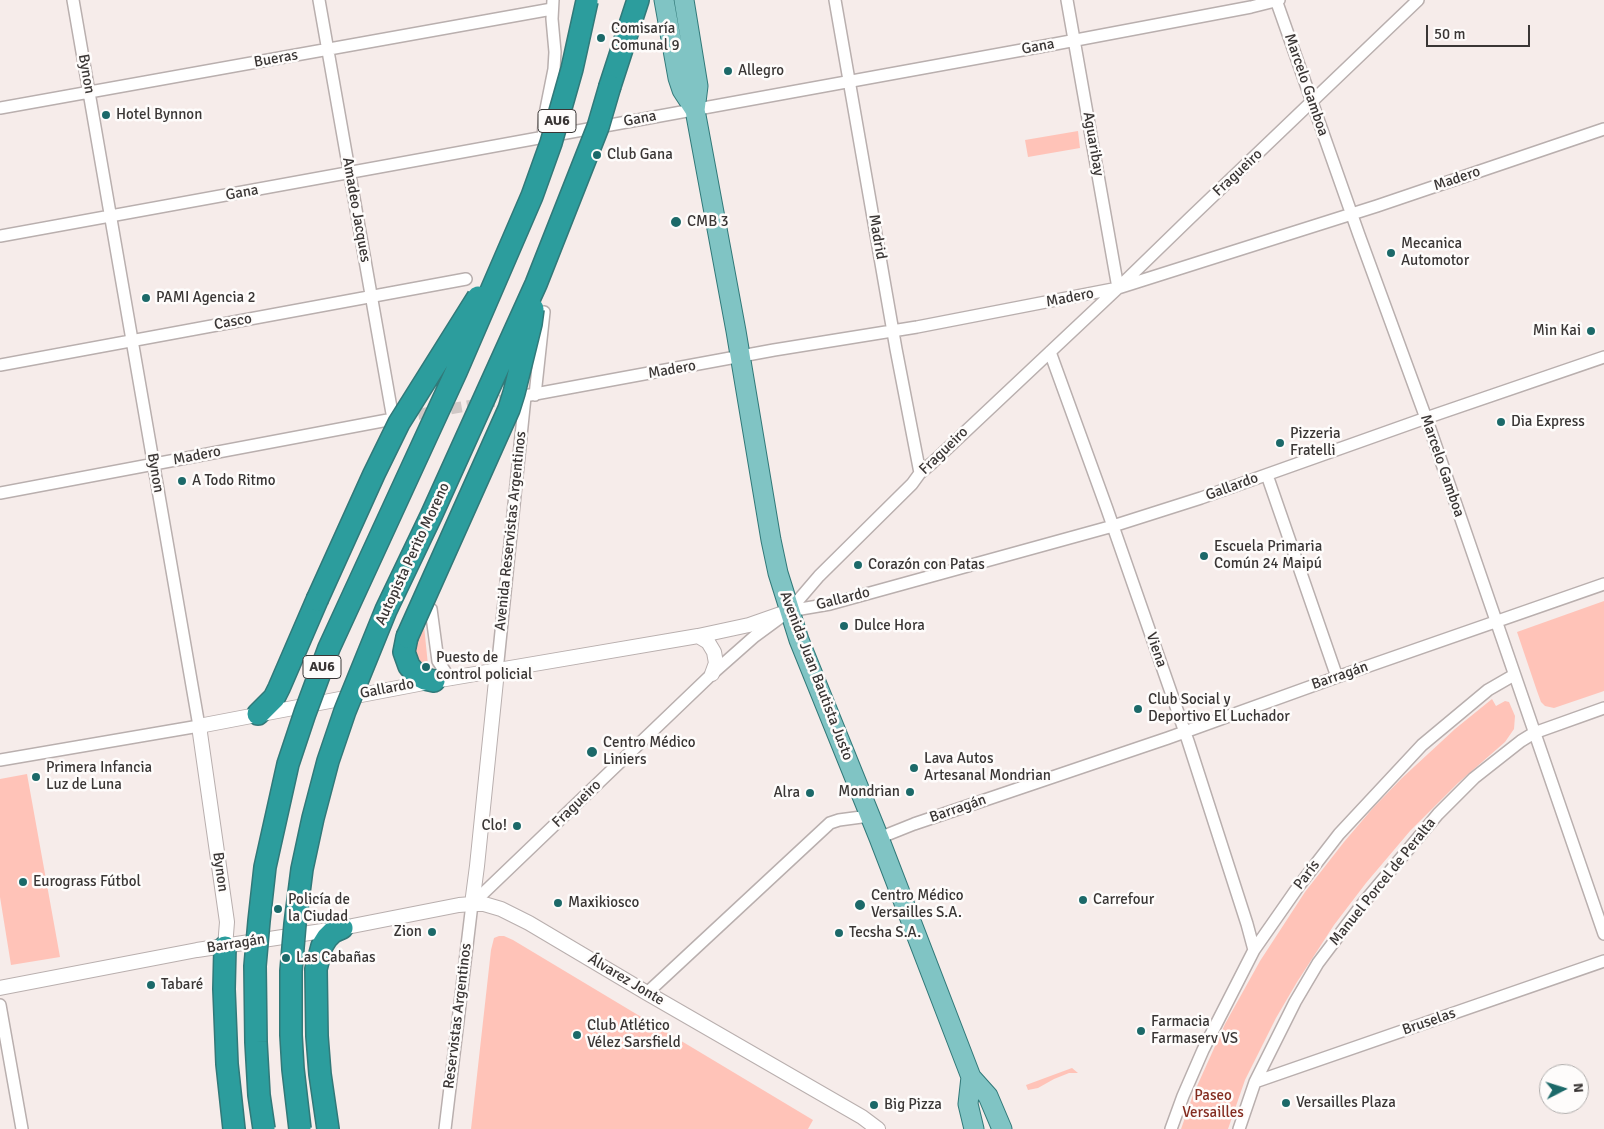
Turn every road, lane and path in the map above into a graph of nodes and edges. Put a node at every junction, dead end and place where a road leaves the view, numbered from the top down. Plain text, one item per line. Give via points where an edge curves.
1 (73, 0) edge
2 (320, 0) edge
3 (587, 0) edge
4 (631, 0) edge
5 (638, 0) edge
6 (664, 0) edge
7 (684, 0) edge
8 (834, 0) edge
9 (1067, 0) edge
10 (1277, 0) edge
11 (1418, 0) edge
12 (553, 4) edge
13 (1074, 40) junction
14 (328, 50) junction
15 (849, 82) junction
16 (610, 86) junction
17 (89, 92) junction
18 (1313, 102) junction
19 (0, 108) edge
20 (695, 110) junction
21 (1604, 129) edge
22 (543, 137) junction
23 (350, 174) junction
24 (1352, 214) junction
25 (111, 216) junction
26 (0, 236) edge
27 (516, 237) junction
28 (466, 279) dead end
29 (536, 284) junction
30 (1118, 288) junction
31 (372, 297) junction
32 (544, 312) dead end
33 (894, 330) junction
34 (132, 340) junction
35 (1050, 352) junction
36 (741, 356) junction
37 (1604, 357) edge
38 (0, 365) edge
39 (526, 396) junction
40 (1426, 418) junction
41 (393, 419) joint
42 (153, 464) junction
43 (920, 473) junction
44 (1267, 475) junction
45 (0, 493) edge
46 (1113, 526) junction
47 (1604, 584) edge
48 (431, 609) dead end
49 (789, 611) junction
50 (1496, 622) junction
51 (698, 636) junction
52 (497, 671) junction
53 (712, 674) junction
54 (1514, 675) junction
55 (1337, 677) junction
56 (442, 680) junction
57 (1604, 708) edge
58 (258, 714) junction
59 (199, 726) junction
60 (1184, 732) junction
61 (1534, 733) junction
62 (0, 760) edge
63 (870, 816) junction
64 (879, 838) junction
65 (472, 904) junction
66 (342, 928) junction
67 (1604, 934) edge
68 (225, 947) junction
69 (1254, 950) junction
70 (1604, 961) edge
71 (0, 988) edge
72 (647, 993) junction
73 (0, 1005) edge
74 (971, 1077) junction
75 (1255, 1082) junction
76 (327, 1124) edge
77 (22, 1129) edge
78 (234, 1129) edge
79 (264, 1129) edge
80 (300, 1129) edge
81 (445, 1129) edge
82 (878, 1129) edge
83 (974, 1129) edge
84 (1002, 1129) edge
85 (1171, 1129) edge
86 (1239, 1129) edge

1 - 17 street, Bynon
2 - 14 street, Amadeo Jacques
3 - 27 highway, AU6, bridge via 551,142
4 - 16 highway, Autopista Perito Moreno / AU6
5 - 16 highway
6 - 20 main road, Avenida Juan Bautista Justo via 678,78
7 - 20 main road, Avenida Juan Bautista Justo via 698,86
8 - 15 street, Madrid
9 - 13 street, Aguaribay
10 - 13 street, Gana
10 - 18 street, Marcelo Gamboa
11 - 18 street, Fragueiro
12 - 14 street, Bueras
12 - 22 street via 554,61
13 - 15 street, Gana
13 - 30 street, Aguaribay
14 - 17 street, Bueras
14 - 23 street, Amadeo Jacques
15 - 20 street, Gana
15 - 33 street, Madrid
16 - 29 highway, Autopista Perito Moreno / AU6, bridge via 598,127
17 - 19 street, Bueras
17 - 25 street, Bynon
18 - 24 street, Marcelo Gamboa
18 - 30 street, Fragueiro
20 - 22 street, Gana
20 - 36 main road, Avenida Juan Bautista Justo
21 - 24 street, Madero
22 - 23 street, Gana
23 - 25 street, Gana
23 - 31 street, Amadeo Jacques
24 - 30 street, Madero
24 - 40 street, Marcelo Gamboa
25 - 26 street, Gana
25 - 34 street, Bynon
27 - 58 highway, bridge via 399,423 279,688
27 - 79 highway, AU6, bridge via 329,648 288,764 266,866 255,966 256,1042
28 - 31 street, Casco
29 - 56 highway, bridge via 531,324 509,409 407,637 404,652 409,666 425,679
29 - 80 highway, Autopista Perito Moreno / AU6, bridge via 386,610 328,761 302,869 294,933 291,1034
30 - 33 street, Madero
30 - 35 street, Fragueiro
31 - 34 street, Casco
31 - 41 street, Amadeo Jacques
32 - 39 street, Avenida Reservistas Argentinos
33 - 36 street, Madero
33 - 43 street, Madrid
34 - 38 street, Casco
34 - 42 street, Bynon
35 - 43 street, Fragueiro
35 - 46 street, Viena
36 - 39 street, Madero
36 - 49 main road, Avenida Juan Bautista Justo via 771,540
37 - 40 street, Gallardo
39 - 52 street, Avenida Reservistas Argentinos
40 - 44 street, Gallardo
40 - 50 street, Marcelo Gamboa
41 - 42 street, Madero
42 - 45 street, Madero
42 - 59 street, Bynon
43 - 49 street, Fragueiro
44 - 46 street, Gallardo
44 - 55 street
46 - 49 street, Gallardo via 830,604
46 - 60 street, Viena
47 - 50 street, Barragán
48 - 56 street
49 - 51 street, Gallardo via 749,625
49 - 53 street, Fragueiro
49 - 63 main road, Avenida Juan Bautista Justo
50 - 54 street, Marcelo Gamboa
50 - 55 street, Barragán
51 - 52 street, Gallardo
51 - 53 street via 708,642 714,652 716,663
52 - 56 street, Gallardo
52 - 65 street, Avenida Reservistas Argentinos
53 - 65 street, Fragueiro
54 - 61 street, Marcelo Gamboa
54 - 69 street, París via 1488,690 1422,745 1380,789 1339,834
55 - 60 street, Barragán
56 - 58 street, Gallardo
57 - 61 street, Manuel Porcel de Peralta
58 - 59 street, Gallardo
59 - 62 street, Gallardo
59 - 68 street, Bynon via 227,922
60 - 64 street, Barragán
60 - 69 street, Viena
61 - 67 street, Marcelo Gamboa
61 - 75 street, Manuel Porcel de Peralta via 1457,794 1347,923 1294,1002
63 - 64 main road, Avenida Juan Bautista Justo
63 - 72 street via 830,823
64 - 74 main road, Avenida Juan Bautista Justo
65 - 66 street, Barragán
65 - 72 street, Álvarez Jonte via 484,904 509,912
65 - 81 street, Reservistas Argentinos
66 - 68 street, Barragán
66 - 76 highway via 333,932 322,946 316,969 317,1036
68 - 71 street, Barragán
68 - 78 highway via 224,990
69 - 85 street, París via 1203,1050
70 - 75 street, Bruselas
72 - 82 street, Álvarez Jonte
73 - 77 street
74 - 83 main road, Avenida Juan Bautista Justo via 968,1104
74 - 84 main road, Avenida Juan Bautista Justo via 988,1096
75 - 86 street, Manuel Porcel de Peralta

